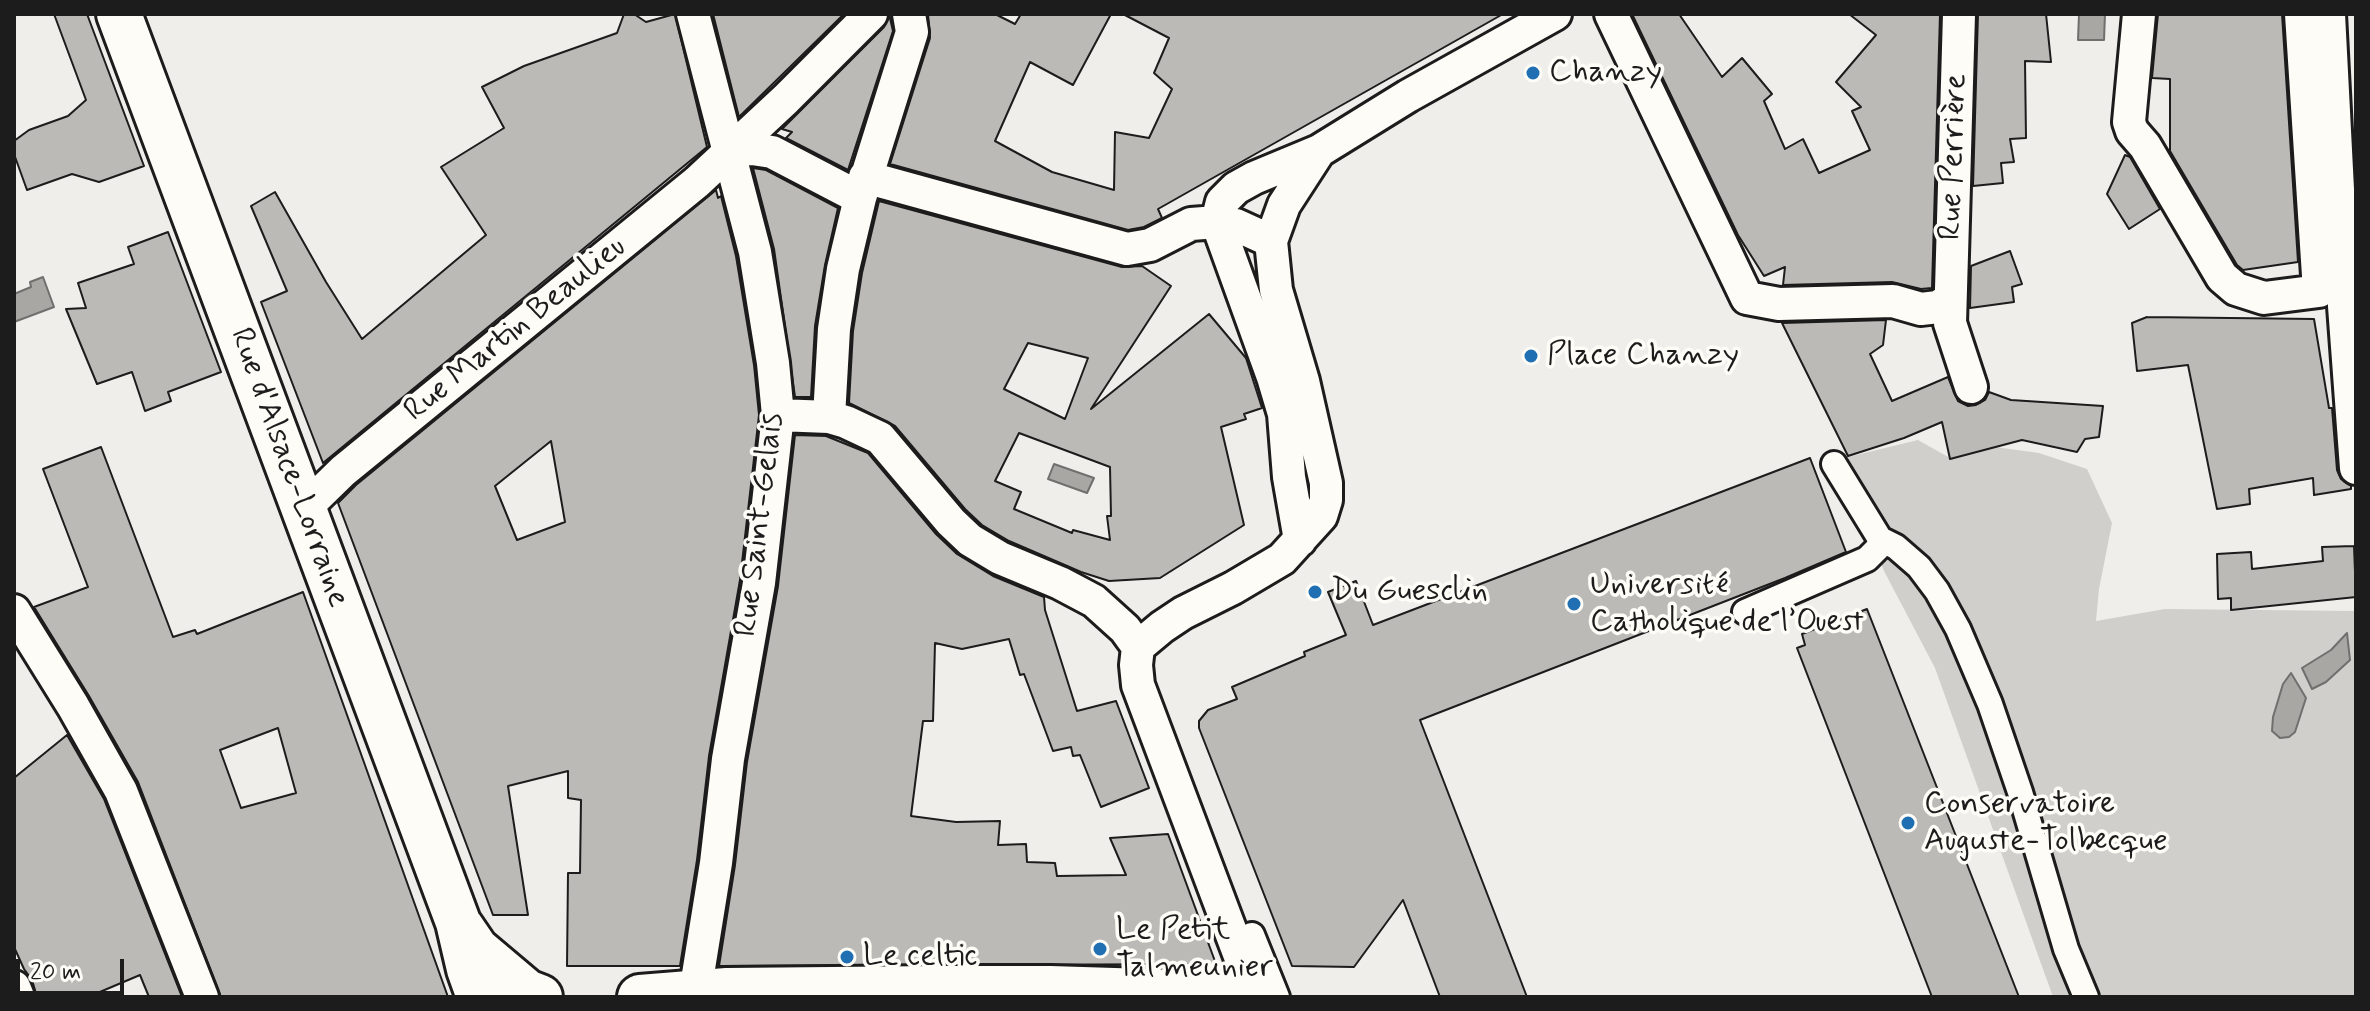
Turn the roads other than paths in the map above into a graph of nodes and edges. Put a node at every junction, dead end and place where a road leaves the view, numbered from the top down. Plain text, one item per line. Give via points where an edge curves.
1 (119, 14) edge
2 (693, 14) edge
3 (871, 14) edge
4 (909, 14) edge
5 (1555, 14) edge
6 (1611, 14) edge
7 (1959, 14) edge
8 (2139, 14) edge
9 (2301, 14) edge
10 (2329, 14) edge
11 (728, 150) junction
12 (1319, 151) junction
13 (863, 187) junction
14 (1217, 222) junction
15 (1271, 241) junction
16 (1950, 299) junction
17 (1971, 387) dead end
18 (778, 415) junction
19 (829, 417) junction
20 (1834, 464) dead end
21 (2356, 468) edge
22 (303, 510) junction
23 (1880, 539) junction
24 (1300, 540) junction
25 (14, 611) edge
26 (1745, 612) dead end
27 (1138, 647) junction
28 (458, 922) junction
29 (1252, 935) dead end
30 (14, 987) edge
31 (695, 993) junction
32 (1256, 996) edge
33 (18, 997) edge
34 (202, 997) edge
35 (479, 997) edge
36 (540, 997) edge
37 (640, 997) edge
38 (2086, 997) edge

1 - 22 main road, Rue d'Alsace-Lorraine
2 - 11 street, Rue Saint-Gelais
3 - 11 street, Rue Martin Beaulieu
4 - 13 street via 912,32
5 - 12 street
6 - 16 street via 1747,298 1779,304 1893,301 1921,309
7 - 16 street, Rue Perrière
8 - 9 street via 2129,122 2222,277 2236,289 2264,298 2319,291
10 - 21 street
11 - 13 street via 772,152
11 - 18 street, Rue Saint-Gelais via 755,252
11 - 22 street, Rue Martin Beaulieu via 697,182 343,471
12 - 14 street via 1236,188 1222,202
12 - 15 street via 1284,205
13 - 14 street via 1127,249 1150,245 1191,224
13 - 19 street via 836,314
14 - 15 street
14 - 24 street via 1284,414
15 - 24 street via 1276,290 1326,483 1321,516
16 - 17 street, Rue Perrière via 1950,323
18 - 19 street
18 - 31 street, Rue Saint-Gelais via 759,583
19 - 27 street via 880,438 970,540 1094,601
20 - 23 street
22 - 28 main road, Rue d'Alsace-Lorraine
23 - 26 street via 1867,559
23 - 38 street via 1919,567 1958,629 1990,704 2066,949
24 - 27 street via 1282,559 1183,613
25 - 34 street via 121,791
27 - 32 street via 1138,685 1244,976
28 - 35 main road
28 - 36 main road via 476,949
29 - 32 street
30 - 33 street
31 - 32 main road via 1050,988
31 - 37 main road

